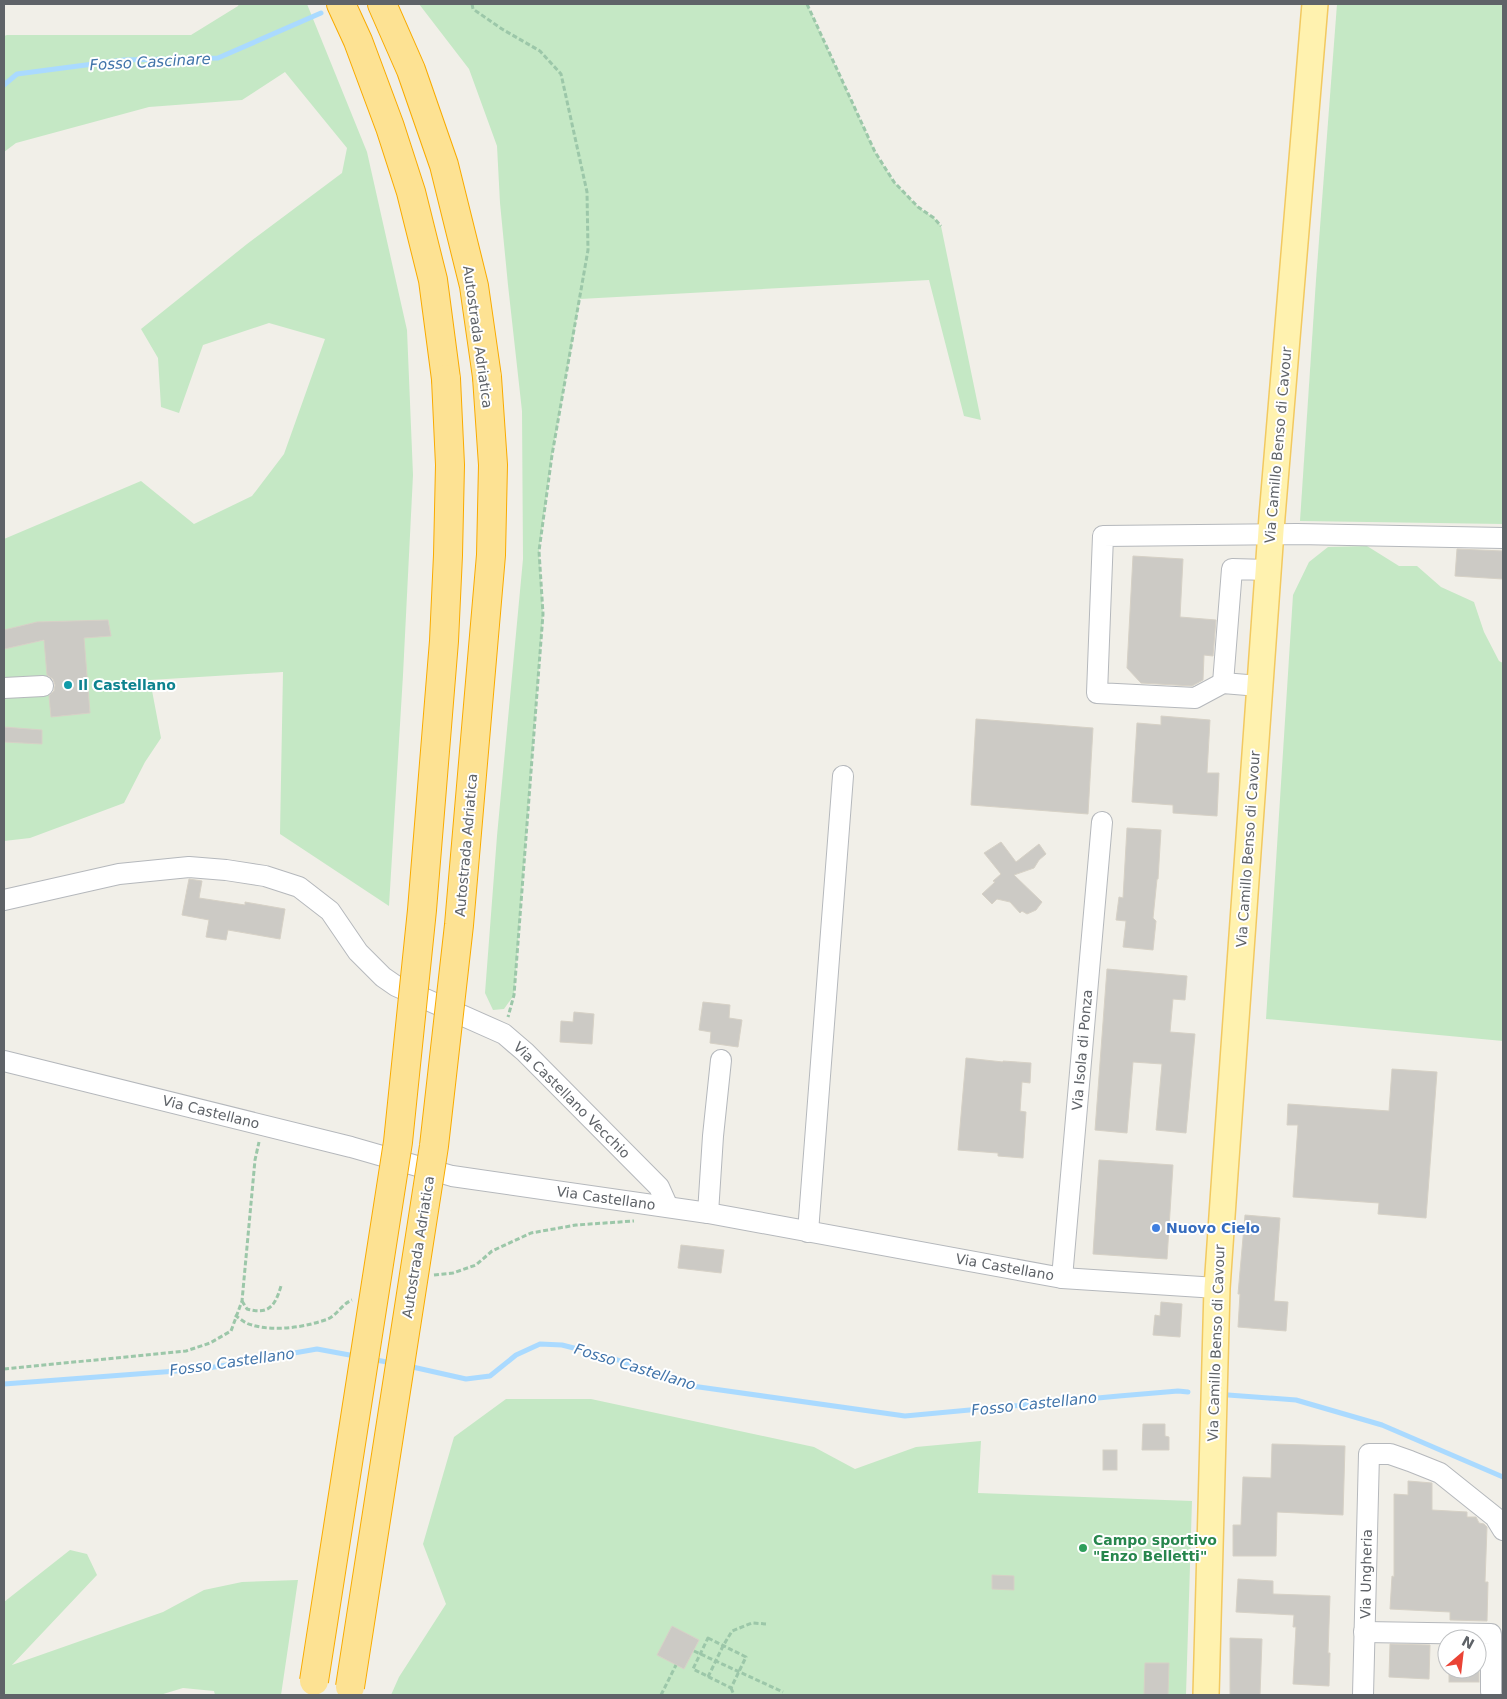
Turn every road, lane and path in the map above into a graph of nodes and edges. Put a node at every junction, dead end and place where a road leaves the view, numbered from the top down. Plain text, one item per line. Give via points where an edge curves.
1 (341, 4) edge
2 (382, 4) edge
3 (472, 4) edge
4 (807, 4) edge
5 (1315, 4) edge
6 (941, 226) dead end
7 (1271, 534) junction
8 (1503, 538) edge
9 (1268, 570) junction
10 (1222, 684) junction
11 (42, 686) dead end
12 (1259, 686) junction
13 (4, 688) edge
14 (844, 776) dead end
15 (1102, 822) dead end
16 (4, 900) edge
17 (504, 1034) junction
18 (721, 1060) dead end
19 (4, 1061) edge
20 (257, 1149) dead end
21 (668, 1207) junction
22 (708, 1213) junction
23 (638, 1221) dead end
24 (808, 1232) junction
25 (433, 1276) dead end
26 (1062, 1278) junction
27 (281, 1286) dead end
28 (1217, 1288) junction
29 (356, 1298) dead end
30 (242, 1301) junction
31 (235, 1315) junction
32 (4, 1369) edge
33 (1503, 1530) edge
34 (767, 1624) dead end
35 (1364, 1632) junction
36 (723, 1646) junction
37 (694, 1651) dead end
38 (700, 1654) junction
39 (716, 1661) junction
40 (676, 1665) dead end
41 (738, 1672) junction
42 (708, 1677) junction
43 (313, 1688) edge
44 (730, 1688) junction
45 (350, 1691) edge
46 (783, 1692) dead end
47 (1491, 1692) dead end
48 (661, 1695) edge
49 (734, 1695) edge
50 (1206, 1695) edge
51 (1362, 1695) edge

1 - 43 highway, bridge via 362,49 390,127 411,192 433,280 446,379 450,465 444,641 422,910 398,1142
2 - 45 highway, Autostrada Adriatica, bridge via 411,70 444,165 474,286 487,377 493,466 490,555 459,925 434,1146
3 - 17 path via 473,9 540,51 561,74 587,192 588,250 552,455 539,551 543,614 528,829 514,995
4 - 6 path via 875,152 894,182
5 - 7 main road, Via Camillo Benso di Cavour
7 - 8 street
7 - 9 main road, Via Camillo Benso di Cavour
7 - 10 street via 1103,536 1098,693 1195,698
9 - 10 street via 1232,569
9 - 12 main road, Via Camillo Benso di Cavour
10 - 12 street
11 - 13 street
12 - 28 main road, Via Camillo Benso di Cavour
14 - 24 street
15 - 26 street, Via Isola di Ponza
16 - 17 street, Via Castellano Vecchio via 119,874 189,867 265,876 299,887 330,911 358,952 396,986
17 - 21 street, Via Castellano Vecchio via 659,1187
18 - 22 street
19 - 21 street, Via Castellano via 452,1176
20 - 30 path
21 - 22 street, Via Castellano
22 - 24 street, Via Castellano
23 - 25 path via 576,1225 531,1233 492,1251 476,1265
24 - 26 street, Via Castellano
26 - 28 street, Via Castellano
27 - 30 path via 276,1301 269,1308 258,1312 247,1309
28 - 50 main road, Via Camillo Benso di Cavour
29 - 31 path via 329,1318 297,1326 270,1329 249,1325
30 - 31 path
31 - 32 path via 231,1331 210,1344 186,1351
33 - 35 street, Via Ungheria via 1495,1517 1440,1473 1390,1454 1369,1454
34 - 36 path via 752,1623 732,1632
35 - 47 street via 1491,1634
35 - 51 street, Via Ungheria
36 - 38 path via 708,1638
36 - 39 path
36 - 41 path via 746,1657
37 - 38 path
38 - 39 path
38 - 42 path via 693,1669
39 - 41 path
39 - 42 path
40 - 48 path
41 - 44 path
41 - 46 path
42 - 44 path
44 - 49 path

